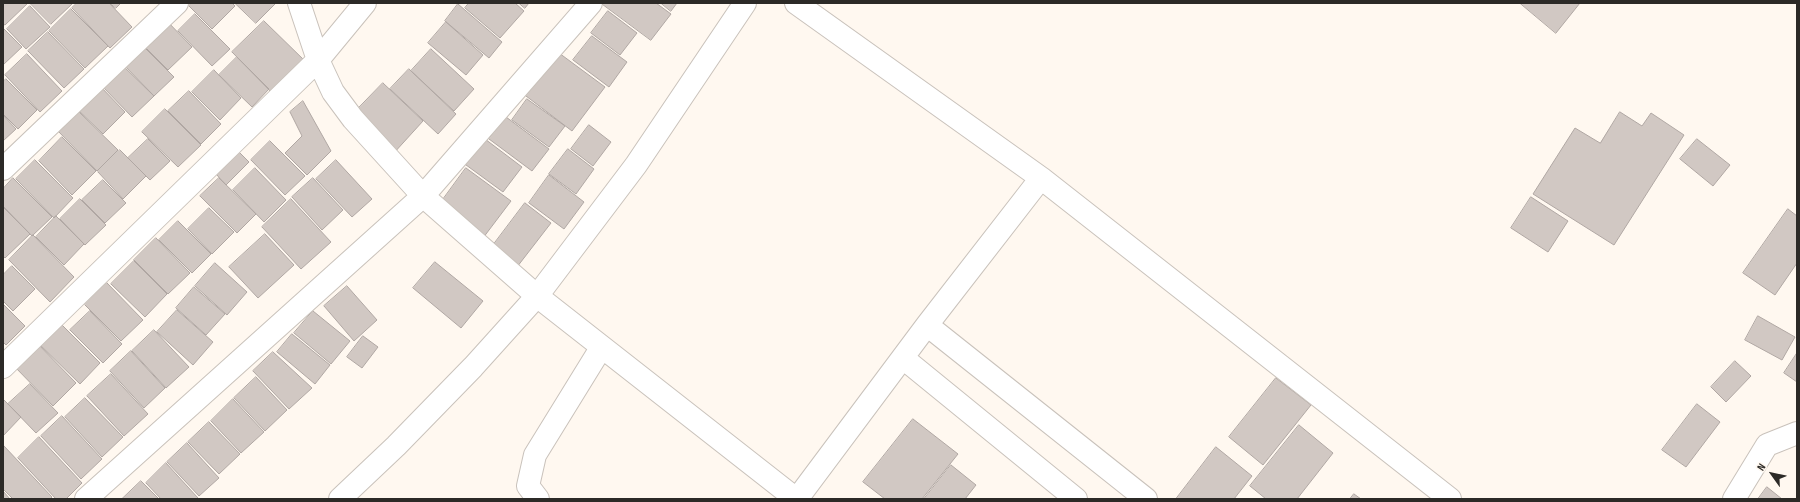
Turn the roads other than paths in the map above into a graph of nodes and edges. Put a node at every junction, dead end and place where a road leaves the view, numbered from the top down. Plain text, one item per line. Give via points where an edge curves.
1 (178, 3) edge
2 (299, 3) edge
3 (365, 3) edge
4 (591, 3) edge
5 (745, 3) edge
6 (796, 3) edge
7 (318, 60) junction
8 (3, 169) edge
9 (1041, 178) junction
10 (423, 196) junction
11 (537, 296) junction
12 (927, 325) junction
13 (601, 348) junction
14 (904, 358) junction
15 (3, 367) edge
16 (1797, 433) edge
17 (86, 499) edge
18 (340, 499) edge
19 (538, 499) edge
20 (796, 499) edge
21 (1076, 499) edge
22 (1146, 499) edge
23 (1450, 499) edge
24 (1734, 499) edge

1 - 8 street
2 - 7 street
3 - 7 street
4 - 10 street
5 - 11 street via 636,165
6 - 9 street
7 - 10 street via 333,92 353,119
7 - 15 street
9 - 12 street
9 - 23 street
10 - 11 street
10 - 17 street
11 - 13 street
11 - 18 street via 473,367
12 - 14 street
12 - 22 street
13 - 19 street via 535,455 528,486
13 - 20 street
14 - 20 street
14 - 21 street
16 - 24 street via 1767,445

